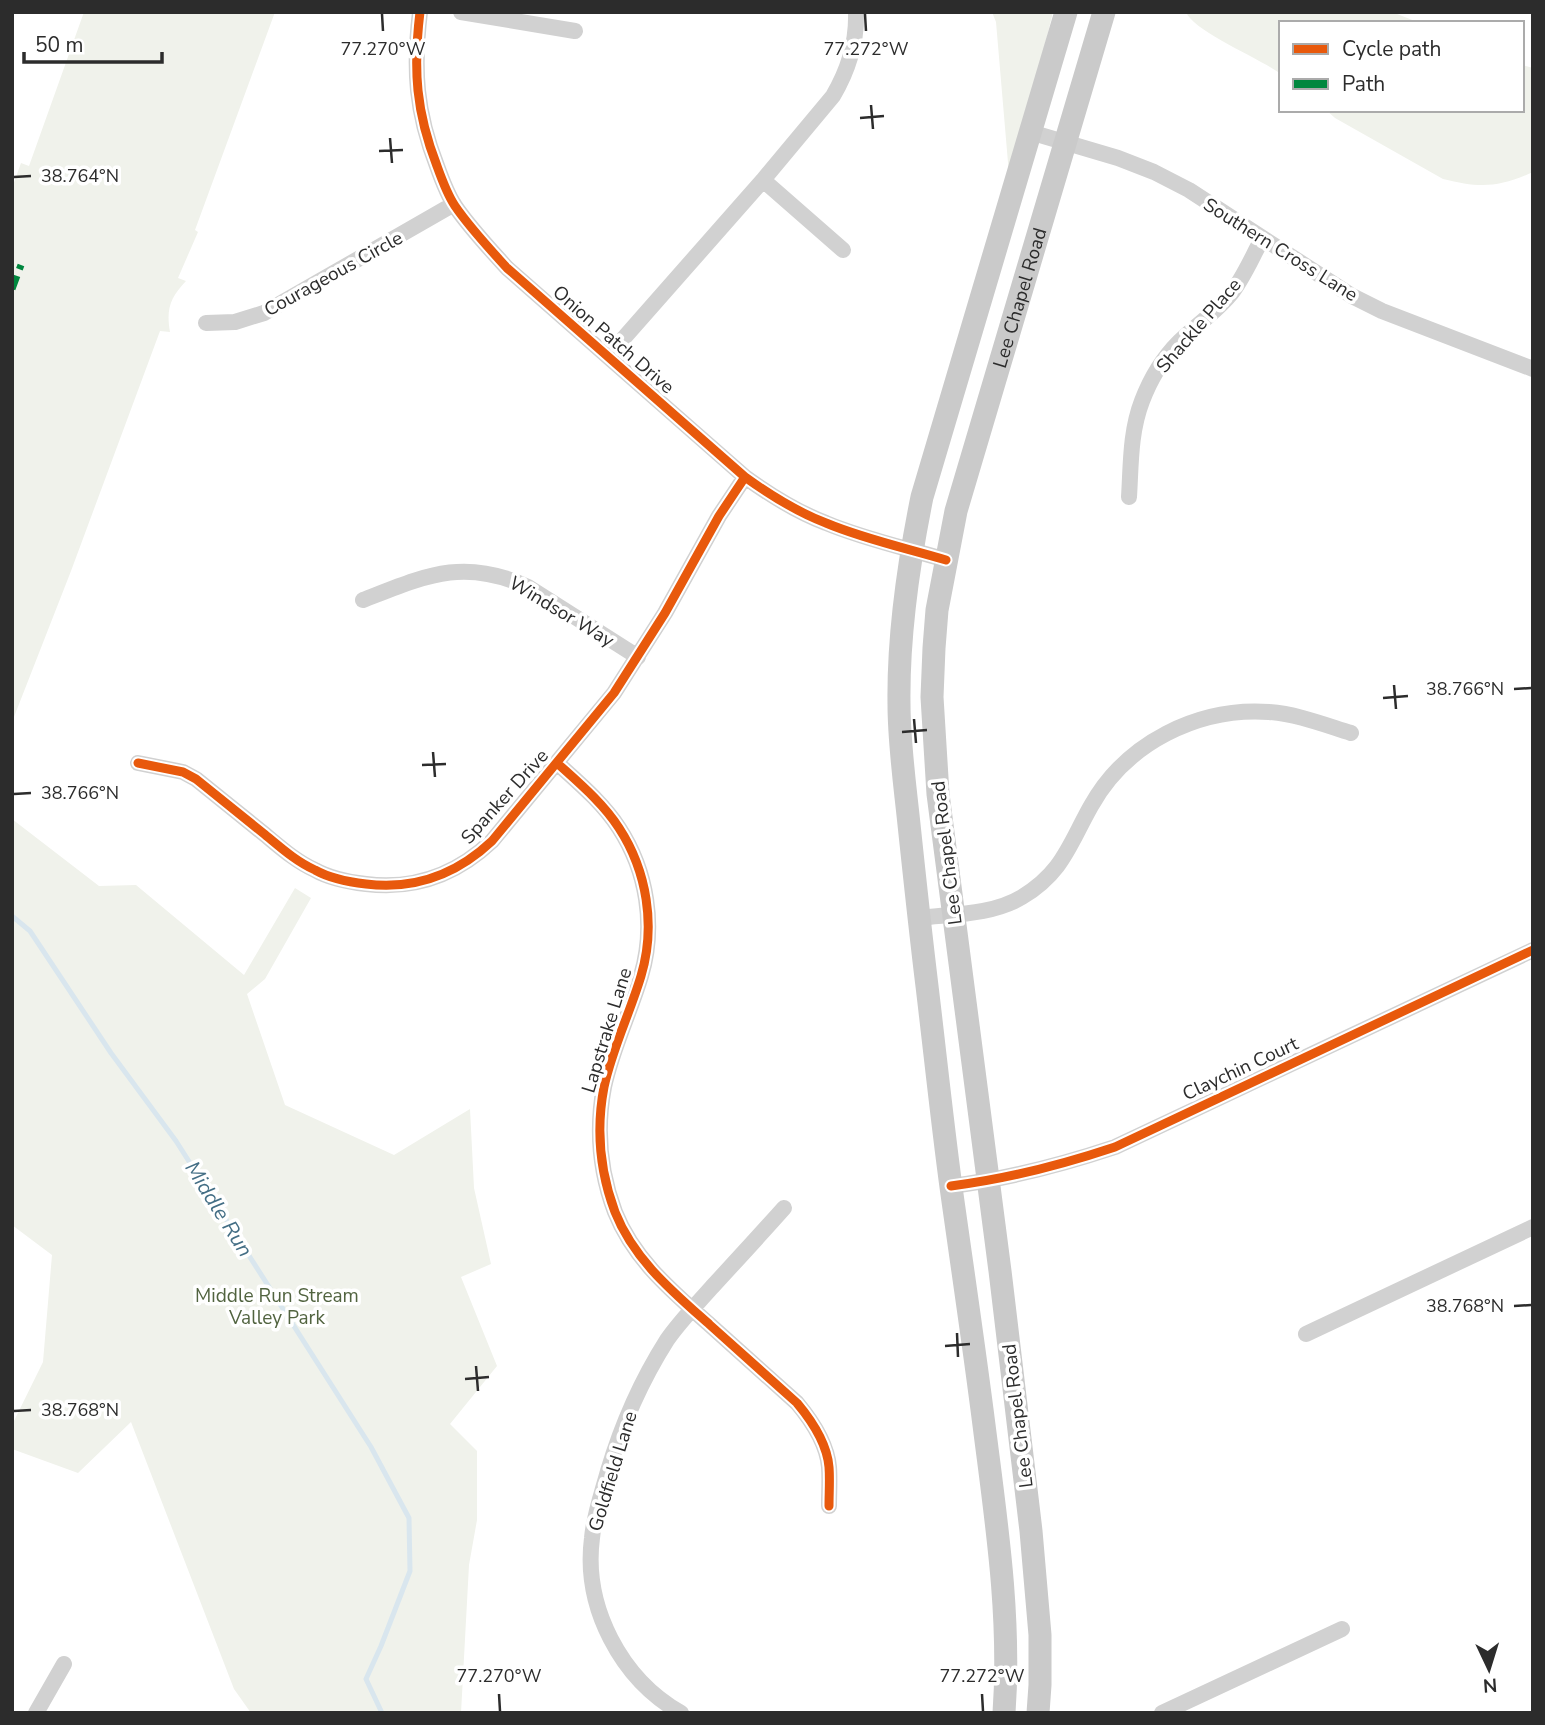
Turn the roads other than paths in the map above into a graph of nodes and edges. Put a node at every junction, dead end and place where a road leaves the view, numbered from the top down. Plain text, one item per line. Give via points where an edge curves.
1 (420, 12) edge
2 (460, 12) edge
3 (856, 12) edge
4 (1066, 12) edge
5 (1104, 12) edge
6 (575, 31) dead end
7 (1030, 132) junction
8 (1064, 142) junction
9 (763, 180) junction
10 (454, 204) junction
11 (1262, 239) junction
12 (843, 250) dead end
13 (206, 323) dead end
14 (608, 356) junction
15 (1533, 369) edge
16 (745, 477) junction
17 (1129, 497) dead end
18 (911, 549) junction
19 (946, 560) junction
20 (363, 600) dead end
21 (638, 657) junction
22 (1351, 733) dead end
23 (138, 763) dead end
24 (557, 763) junction
25 (954, 914) junction
26 (919, 918) junction
27 (1533, 950) edge
28 (988, 1181) junction
29 (951, 1186) junction
30 (784, 1209) dead end
31 (1533, 1227) edge
32 (692, 1309) junction
33 (1306, 1334) dead end
34 (829, 1506) dead end
35 (1342, 1629) dead end
36 (64, 1664) dead end
37 (37, 1713) edge
38 (681, 1713) edge
39 (1004, 1713) edge
40 (1038, 1713) edge
41 (1162, 1713) edge

1 - 10 street, Onion Patch Drive via 418,97 430,149
2 - 6 street
3 - 9 street, Onion Patch Drive via 852,56 842,82
4 - 7 main road, Lee Chapel Road
5 - 8 main road, Lee Chapel Road
7 - 8 street, Southern Cross Lane
7 - 18 main road, Lee Chapel Road via 922,497
8 - 11 street, Southern Cross Lane via 1154,172
8 - 19 main road, Lee Chapel Road via 956,511
9 - 12 street
9 - 14 street, Onion Patch Drive
10 - 13 street, Courageous Circle via 264,313 235,322
10 - 14 street, Onion Patch Drive via 507,268
11 - 15 street, Southern Cross Lane via 1382,311
11 - 17 street, Shackle Place via 1233,292 1177,344 1152,379 1135,425
14 - 16 street, Onion Patch Drive
16 - 18 street, Onion Patch Drive via 824,523
16 - 21 street, Spanker Drive
18 - 19 street, Onion Patch Drive
18 - 26 main road, Lee Chapel Road via 902,617 899,708
19 - 25 main road, Lee Chapel Road via 937,610 932,697 938,794
20 - 21 street, Windsor Way via 441,573 489,573 528,587
21 - 24 street, Spanker Drive
22 - 25 street via 1287,714 1252,711 1206,717 1164,734 1121,766 1100,792 1064,858 1039,885 1002,907
23 - 24 street, Spanker Drive via 196,779 315,871 342,881 383,886 418,883 470,859 492,841
24 - 32 street, Lapstrake Lane via 608,812 629,844 641,875 647,903 645,959 604,1086 601,1157 624,1233 648,1267
25 - 26 street
25 - 28 main road, Lee Chapel Road
26 - 29 main road, Lee Chapel Road
27 - 28 street, Claychin Court via 1115,1147
28 - 29 street, Claychin Court
28 - 40 main road, Lee Chapel Road via 1032,1542 1040,1635
29 - 39 main road, Lee Chapel Road via 1002,1582
30 - 32 street, Goldfield Lane
31 - 33 street
32 - 34 street, Lapstrake Lane via 807,1415 829,1465
32 - 38 street, Goldfield Lane via 668,1338 625,1418 591,1540 597,1606 614,1645 649,1689
35 - 41 street
36 - 37 street

